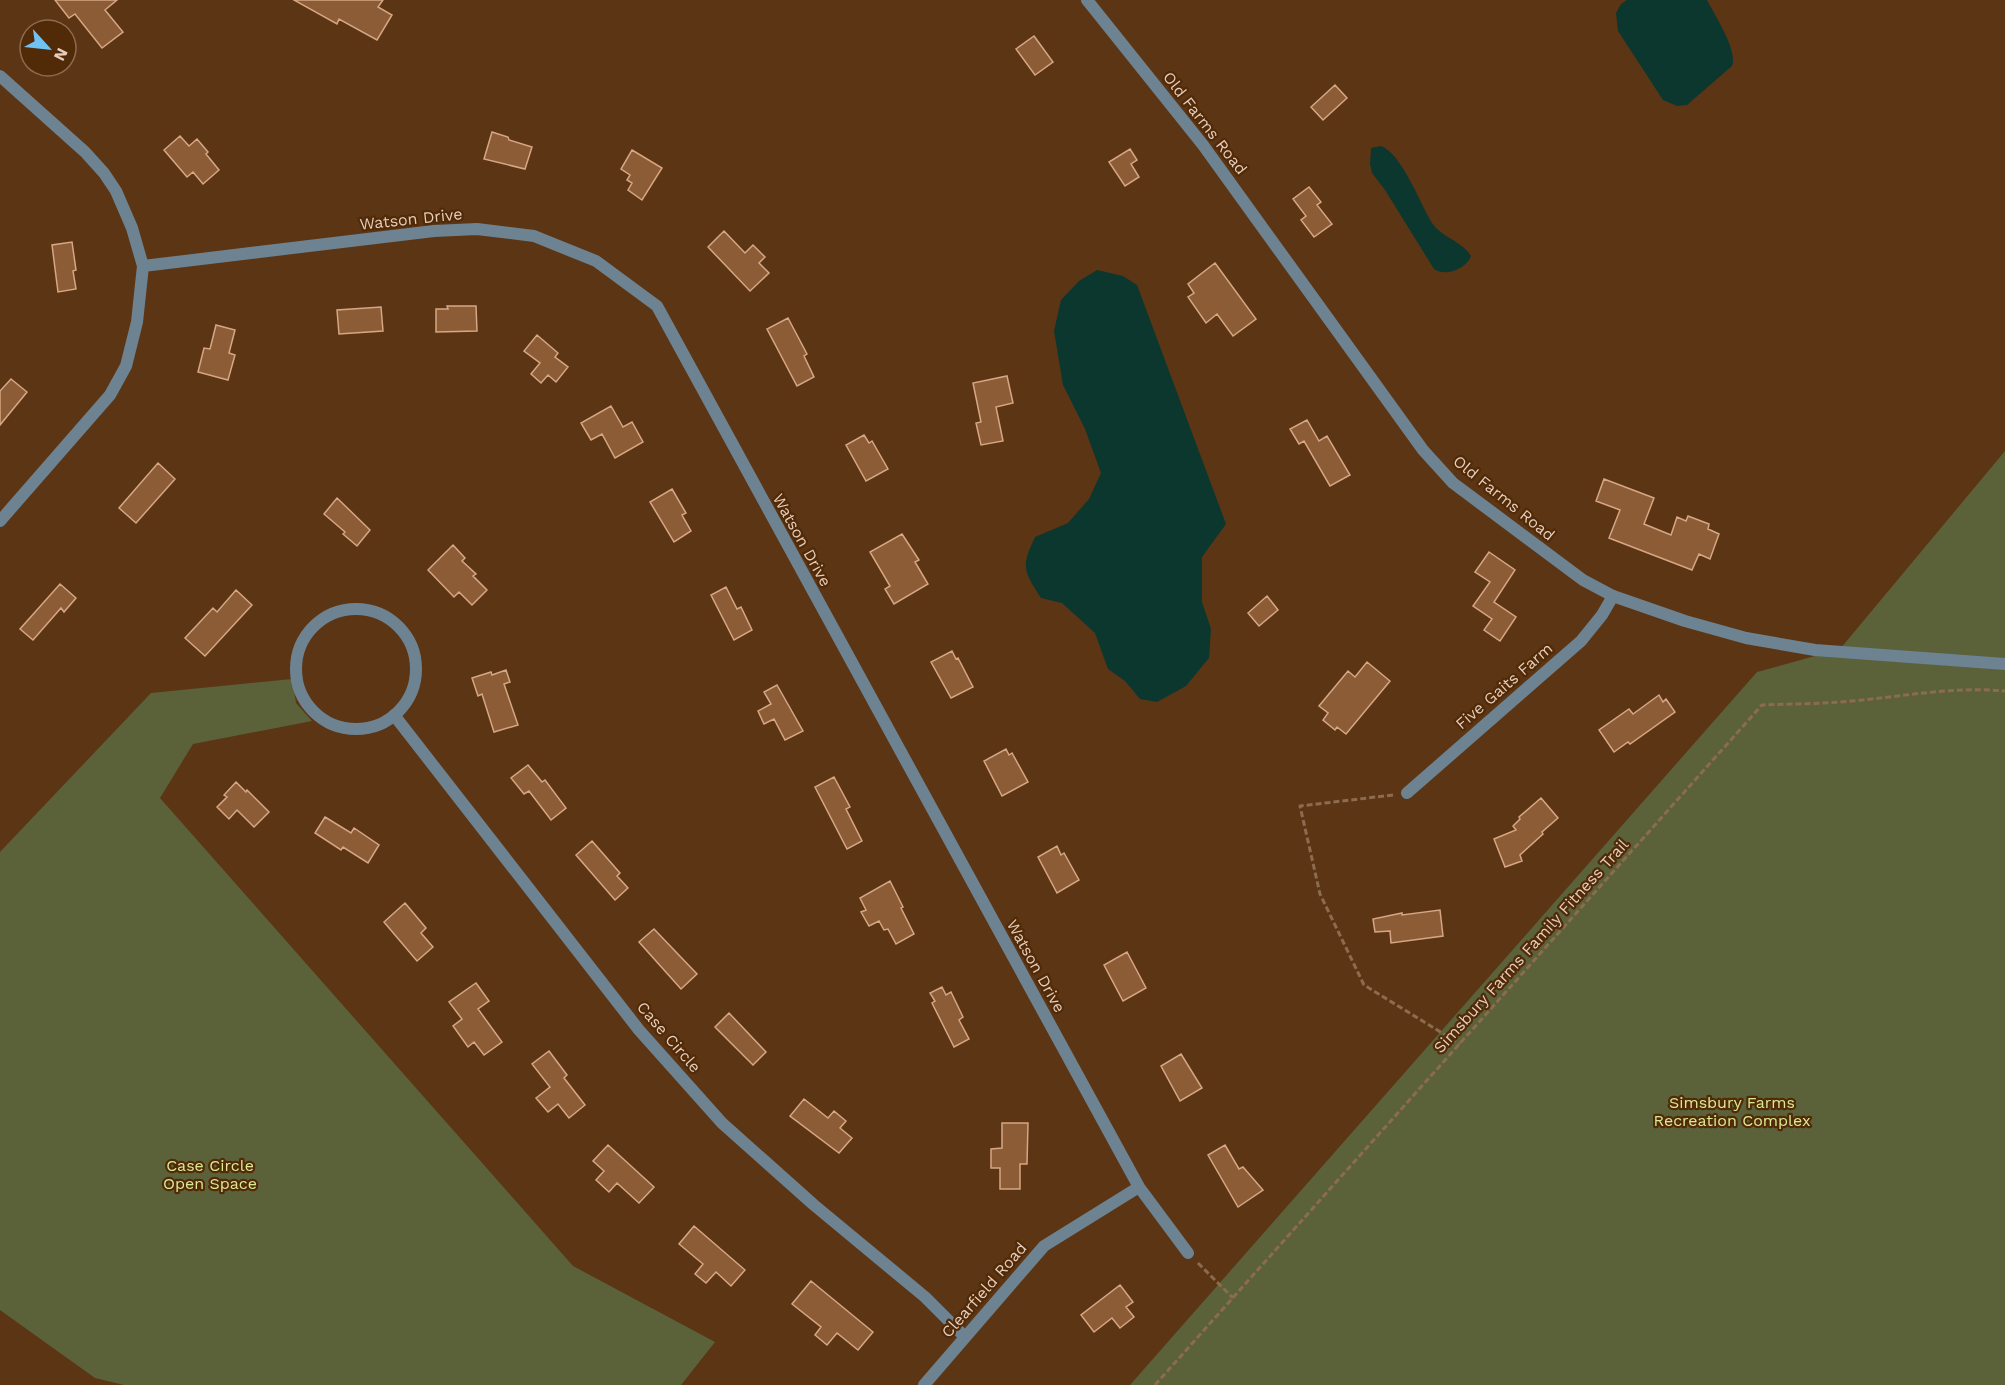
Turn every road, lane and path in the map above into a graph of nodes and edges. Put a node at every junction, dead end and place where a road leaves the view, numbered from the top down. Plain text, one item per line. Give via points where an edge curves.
1 (1087, 0) edge
2 (0, 76) edge
3 (143, 266) junction
4 (0, 521) edge
5 (1613, 596) junction
6 (2005, 664) edge
7 (2005, 691) edge
8 (394, 715) junction
9 (1407, 793) joint
10 (1460, 1044) junction
11 (1138, 1187) junction
12 (1188, 1253) joint
13 (1233, 1298) junction
14 (965, 1337) junction
15 (924, 1385) edge
16 (1155, 1385) edge

1 - 5 street, Old Farms Road via 1203,146 1423,450 1453,483 1583,580
2 - 3 street via 104,173 132,228
3 - 4 street via 138,322 126,366 110,395
3 - 11 street, Watson Drive via 477,229 534,236 596,261 657,306
5 - 6 street, Old Farms Road via 1746,638 1815,650
5 - 9 street, Five Gaits Farm via 1581,641
7 - 10 path, Simsbury Farms Family Fitness Trail via 1925,691 1841,702 1762,705
8 - 8 street via 408,699 415,680 416,660 397,624 380,613 360,608 321,619 298,652 300,692 310,708 341,728 378,725
8 - 14 street, Case Circle via 639,1030 722,1123
9 - 10 path via 1300,806 1320,894 1364,985
10 - 13 path, Simsbury Farms Family Fitness Trail
11 - 12 street, Watson Drive
11 - 14 street, Clearfield Road via 1044,1246
12 - 13 path
13 - 16 path, Simsbury Farms Family Fitness Trail
14 - 15 street, Clearfield Road

